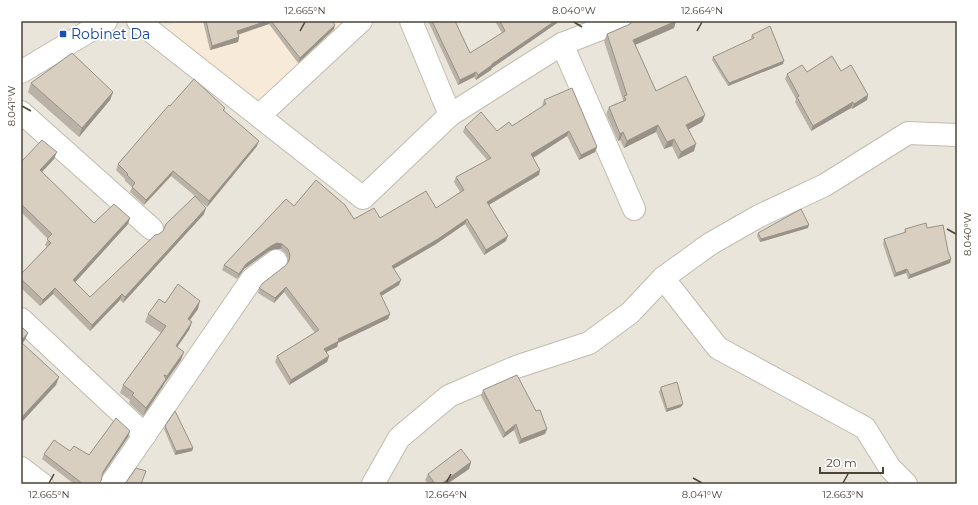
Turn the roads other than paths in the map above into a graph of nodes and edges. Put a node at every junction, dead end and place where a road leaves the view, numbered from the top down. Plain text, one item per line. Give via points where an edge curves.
1 (106, 21) edge
2 (138, 21) edge
3 (361, 21) edge
4 (411, 21) edge
5 (621, 21) edge
6 (562, 44) junction
7 (21, 72) edge
8 (21, 112) edge
9 (450, 115) junction
10 (259, 116) junction
11 (957, 135) edge
12 (634, 210) dead end
13 (152, 229) dead end
14 (276, 261) dead end
15 (663, 278) junction
16 (21, 319) edge
17 (145, 435) junction
18 (21, 468) edge
19 (42, 484) edge
20 (111, 484) edge
21 (373, 484) edge
22 (906, 484) edge

1 - 7 street
2 - 10 street
3 - 10 street
4 - 9 street
5 - 6 street
6 - 9 street
6 - 12 street
8 - 13 street
9 - 10 street via 363,198
11 - 15 street via 908,133 825,185 759,216 710,244
14 - 17 street via 252,280
15 - 21 street via 630,313 589,343 516,367 450,396 399,438
15 - 22 street via 718,348 865,428 890,468
16 - 17 street
17 - 20 street
18 - 19 street

